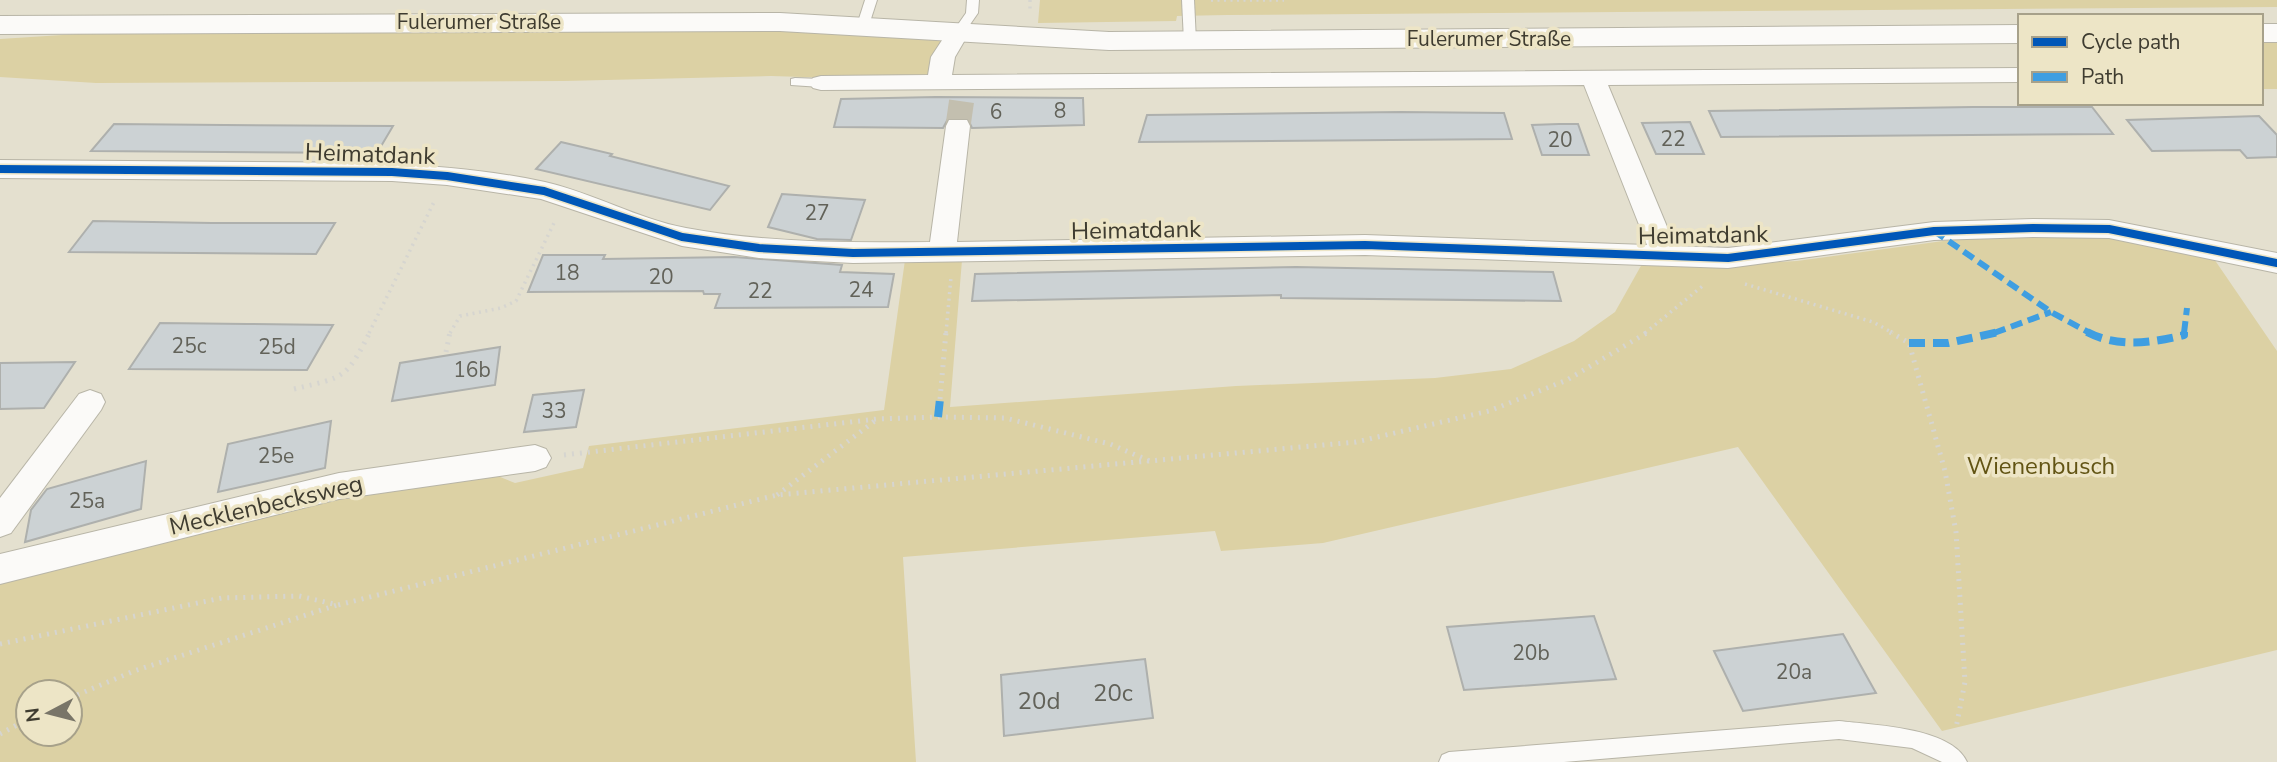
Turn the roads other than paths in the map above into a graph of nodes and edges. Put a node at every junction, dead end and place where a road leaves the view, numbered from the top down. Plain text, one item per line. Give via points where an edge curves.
1 (973, 0) edge
2 (1188, 0) edge
3 (867, 12) edge
4 (0, 25) edge
5 (958, 33) junction
6 (2018, 34) edge
7 (1190, 41) junction
8 (2018, 75) edge
9 (1593, 78) junction
10 (794, 82) dead end
11 (821, 83) joint
12 (955, 88) junction
13 (958, 126) tunnel mouth
14 (0, 169) edge
15 (947, 258) junction
16 (1666, 258) junction
17 (2277, 263) edge
18 (90, 402) dead end
19 (535, 458) road end
20 (0, 523) edge
21 (0, 569) edge
22 (1951, 757) edge
23 (1449, 762) edge

1 - 5 lane via 972,13
2 - 7 lane
3 - 4 main road, Fulerumer Straße via 675,22
3 - 5 main road, Fulerumer Straße
5 - 7 main road, Fulerumer Straße
5 - 12 street via 943,57
6 - 7 main road, Fulerumer Straße
8 - 9 street, Fulerumer Straße
9 - 12 street, Fulerumer Straße
9 - 16 street, Fulerumer Straße
10 - 11 lane
11 - 12 street, Fulerumer Straße
13 - 15 street
14 - 15 street, Heimatdank via 447,176 544,191 682,237 773,249
15 - 16 street, Heimatdank via 1365,245
16 - 17 street, Heimatdank via 1728,258 1934,231 2033,228 2109,229
18 - 20 street
19 - 21 street, Mecklenbecksweg via 339,486
22 - 23 lane via 1912,739 1839,730

